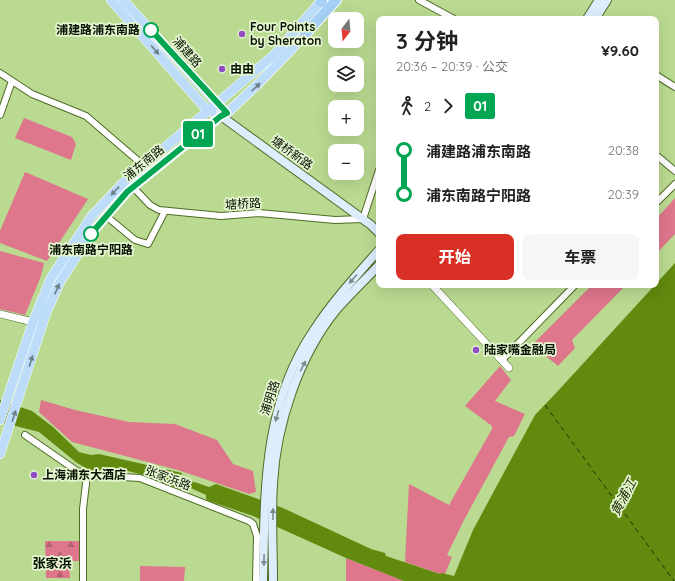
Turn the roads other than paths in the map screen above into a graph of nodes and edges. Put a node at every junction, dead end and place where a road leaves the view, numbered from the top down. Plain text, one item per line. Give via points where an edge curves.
1 (111, 0) edge
2 (123, 0) edge
3 (320, 0) edge
4 (332, 0) edge
5 (336, 0) edge
6 (339, 0) edge
7 (420, 0) edge
8 (599, 0) edge
9 (607, 0) edge
10 (449, 16) edge
11 (589, 16) edge
12 (597, 16) edge
13 (305, 34) junction
14 (0, 73) edge
15 (659, 77) edge
16 (12, 81) junction
17 (675, 87) edge
18 (217, 104) junction
19 (207, 110) junction
20 (224, 114) junction
21 (0, 115) edge
22 (659, 158) edge
23 (143, 166) junction
24 (675, 171) edge
25 (376, 180) edge
26 (675, 184) edge
27 (133, 187) junction
28 (659, 200) edge
29 (165, 211) junction
30 (106, 216) junction
31 (364, 218) junction
32 (376, 227) edge
33 (376, 230) edge
34 (376, 253) edge
35 (376, 268) edge
36 (435, 288) edge
37 (573, 288) edge
38 (0, 314) edge
39 (32, 322) junction
40 (42, 325) junction
41 (502, 360) junction
42 (509, 368) dead end
43 (0, 420) edge
44 (25, 435) dead end
45 (0, 454) edge
46 (87, 475) junction
47 (269, 483) junction
48 (83, 581) edge
49 (256, 581) edge
50 (263, 581) edge
51 (273, 581) edge

1 -> 19 main road, 浦建路
2 - 18 main road, 浦建路
3 - 18 main road, 浦东南路 via 287,41
4 - 13 main road, 浦东南路
5 - 13 highway
6 - 13 main road, 浦东南路
7 - 10 street
8 - 11 main road
9 - 12 main road
20 -> 13 main road, 浦东南路 via 258,84
14 - 16 street
15 - 17 street
16 - 21 street
16 - 23 street via 32,94 86,116
18 - 19 main road, 浦东南路
18 - 20 main road, 塘桥新路
19 - 20 main road, 塘桥新路
19 - 23 main road, 浦东南路
20 - 27 main road, 浦东南路
20 - 31 main road, 塘桥新路
22 - 24 street
23 -> 39 main road, 浦东南路 via 112,194 78,235 51,278
25 - 31 street
26 - 28 street
27 - 29 street, 塘桥路 via 150,205
27 - 30 main road, 浦东南路
29 - 30 street via 148,244 135,240
29 - 31 street, 塘桥路 via 221,216 259,213 335,220
40 -> 30 main road, 浦东南路 via 60,282 90,235
31 - 32 main road, 塘桥新路
31 - 33 main road, 塘桥新路
34 -> 47 main road, 浦明路 via 313,330 296,362 272,430
47 -> 35 main road, 浦明路 via 284,421 300,372 314,343 336,310
36 - 41 street
37 - 41 street
38 - 39 street
39 - 40 street
39 - 43 main road, 浦东南路
45 -> 40 main road, 浦东南路
41 - 42 street
44 - 46 street, 张家浜路 via 68,466
46 - 48 street via 83,509
46 - 49 street, 张家浜路 via 140,478 249,521 253,524 257,536
47 -> 50 main road, 浦明路
51 -> 47 main road, 浦明路

